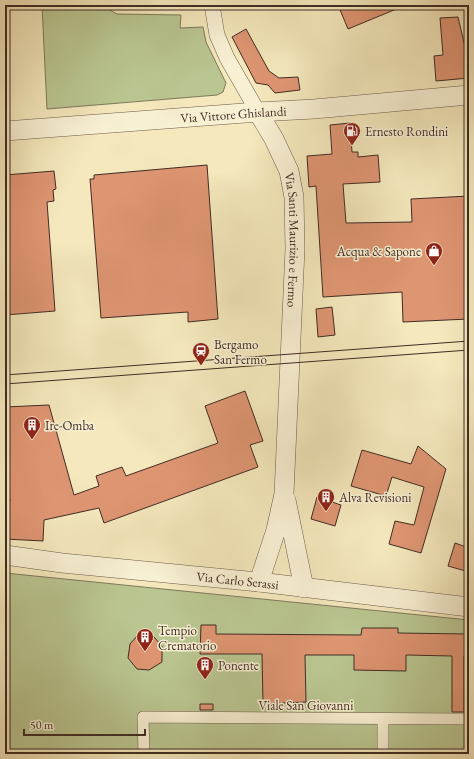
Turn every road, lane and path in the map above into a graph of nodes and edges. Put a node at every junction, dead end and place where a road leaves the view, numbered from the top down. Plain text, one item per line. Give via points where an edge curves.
1 (212, 5) edge
2 (467, 94) edge
3 (258, 112) junction
4 (5, 131) edge
5 (284, 494) junction
6 (5, 555) edge
7 (259, 582) junction
8 (304, 588) junction
9 (469, 607) edge
10 (383, 719) junction
11 (469, 719) edge
12 (144, 754) edge
13 (383, 754) edge

1 - 3 street, Via Santi Maurizio e Fermo via 217,35
2 - 3 street, Via Vittore Ghislandi via 321,109
3 - 4 street, Via Vittore Ghislandi
3 - 5 street, Via Santi Maurizio e Fermo via 289,171 294,197 295,249
5 - 7 street, Via Santi Maurizio e Fermo via 276,530
5 - 8 street, Via Santi Maurizio e Fermo
6 - 7 street, Via Carlo Serassi via 70,564
7 - 8 street, Via Carlo Serassi
8 - 9 street, Via Carlo Serassi
10 - 11 street, Viale San Giovanni
10 - 12 street, Viale San Giovanni via 143,717
10 - 13 street

